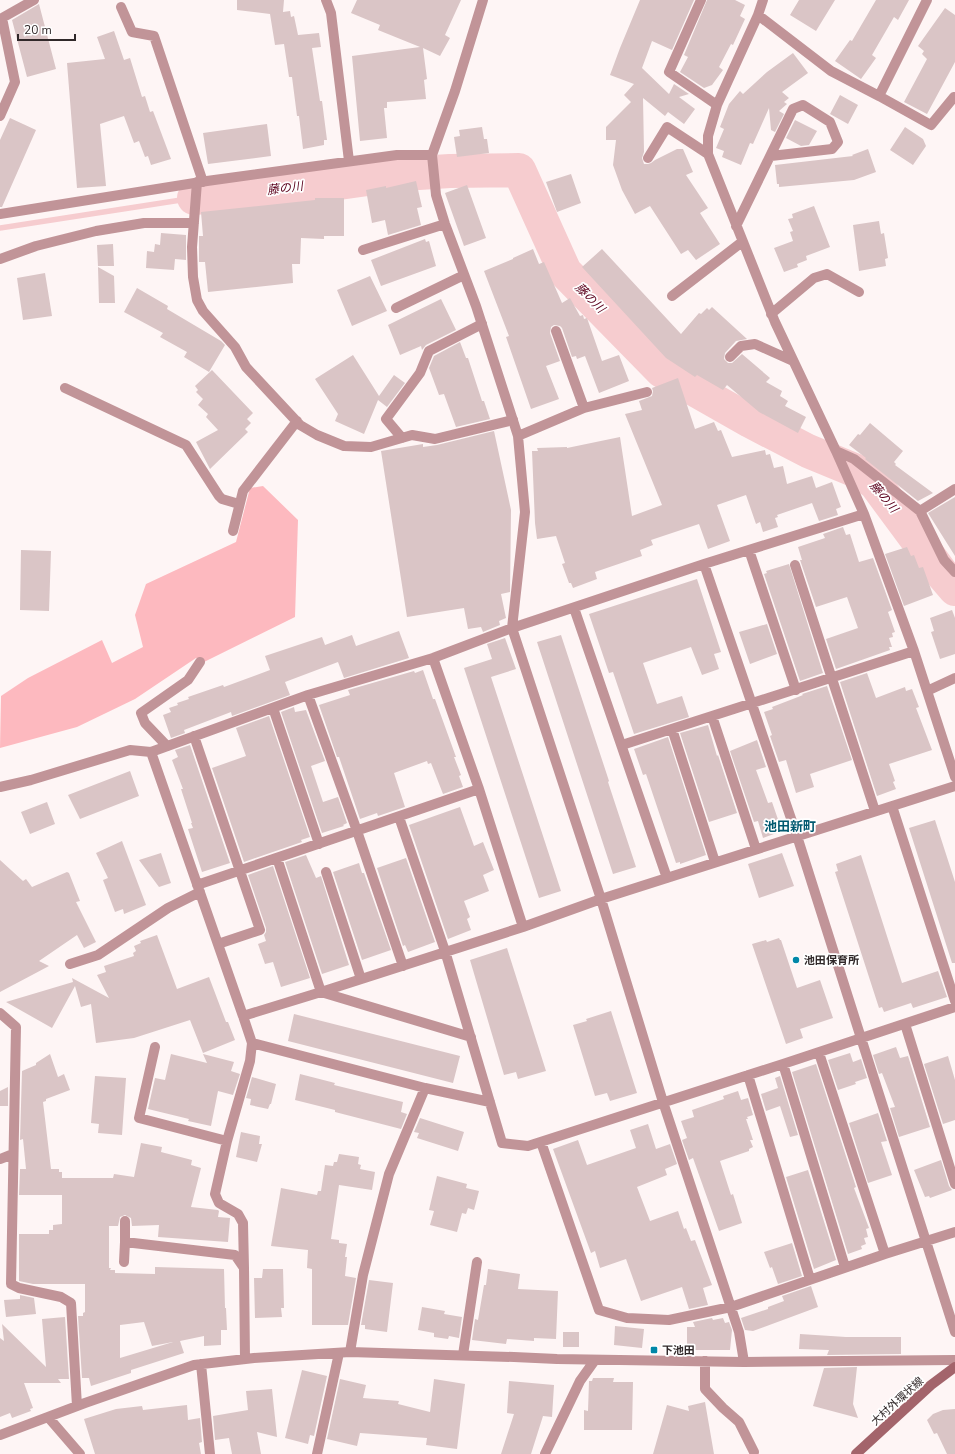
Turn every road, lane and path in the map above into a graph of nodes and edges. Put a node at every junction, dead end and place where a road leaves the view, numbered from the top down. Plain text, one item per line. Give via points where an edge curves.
1 (34, 0) edge
2 (326, 0) edge
3 (483, 0) edge
4 (701, 0) edge
5 (763, 0) edge
6 (927, 0) edge
7 (121, 6) dead end
8 (758, 15) junction
9 (879, 96) junction
10 (954, 97) edge
11 (717, 105) junction
12 (0, 116) edge
13 (708, 154) junction
14 (771, 156) junction
15 (432, 158) junction
16 (648, 158) dead end
17 (349, 161) junction
18 (199, 183) junction
19 (0, 214) edge
20 (194, 223) junction
21 (445, 224) junction
22 (736, 226) junction
23 (742, 242) junction
24 (363, 250) dead end
25 (0, 259) edge
26 (464, 275) junction
27 (859, 292) dead end
28 (672, 296) dead end
29 (396, 308) dead end
30 (771, 314) junction
31 (482, 324) junction
32 (556, 331) dead end
33 (730, 357) dead end
34 (793, 361) junction
35 (65, 388) dead end
36 (647, 392) dead end
37 (584, 408) junction
38 (513, 420) junction
39 (297, 421) junction
40 (518, 436) junction
41 (402, 438) junction
42 (836, 452) junction
43 (955, 489) edge
44 (239, 504) junction
45 (920, 512) junction
46 (864, 514) junction
47 (233, 531) dead end
48 (749, 550) junction
49 (704, 564) junction
50 (795, 565) dead end
51 (955, 572) edge
52 (574, 608) junction
53 (512, 628) junction
54 (914, 651) junction
55 (433, 658) junction
56 (200, 662) dead end
57 (832, 677) junction
58 (955, 678) edge
59 (796, 690) junction
60 (927, 691) junction
61 (308, 695) junction
62 (753, 704) junction
63 (273, 708) junction
64 (712, 716) junction
65 (672, 729) junction
66 (194, 736) junction
67 (622, 745) junction
68 (167, 746) junction
69 (151, 752) junction
70 (955, 777) edge
71 (955, 786) edge
72 (0, 787) edge
73 (479, 789) junction
74 (892, 806) junction
75 (874, 811) junction
76 (399, 817) junction
77 (357, 831) junction
78 (797, 836) junction
79 (319, 844) junction
80 (756, 849) junction
81 (277, 858) junction
82 (715, 862) junction
83 (240, 870) junction
84 (326, 872) dead end
85 (667, 878) junction
86 (198, 889) junction
87 (601, 899) junction
88 (523, 927) junction
89 (218, 944) junction
90 (445, 951) junction
91 (70, 964) dead end
92 (403, 966) junction
93 (361, 979) junction
94 (321, 992) junction
95 (955, 1001) edge
96 (955, 1007) edge
97 (0, 1013) edge
98 (242, 1016) junction
99 (905, 1024) junction
100 (470, 1037) junction
101 (861, 1038) junction
102 (252, 1042) junction
103 (155, 1047) dead end
104 (819, 1052) junction
105 (783, 1064) junction
106 (748, 1075) junction
107 (425, 1088) junction
108 (490, 1102) junction
109 (663, 1102) junction
110 (227, 1141) junction
111 (541, 1142) junction
112 (14, 1154) junction
113 (0, 1159) edge
114 (955, 1184) edge
115 (125, 1221) dead end
116 (955, 1232) edge
117 (926, 1241) junction
118 (125, 1242) junction
119 (885, 1254) junction
120 (124, 1262) dead end
121 (477, 1262) dead end
122 (846, 1267) junction
123 (244, 1268) junction
124 (810, 1279) junction
125 (731, 1307) junction
126 (955, 1332) edge
127 (350, 1352) junction
128 (339, 1353) junction
129 (463, 1355) junction
130 (245, 1359) junction
131 (595, 1360) junction
132 (955, 1360) edge
133 (704, 1361) junction
134 (744, 1362) junction
135 (201, 1364) junction
136 (955, 1367) edge
137 (77, 1406) junction
138 (48, 1417) junction
139 (0, 1435) edge
140 (754, 1452) dead end
141 (80, 1454) edge
142 (210, 1454) edge
143 (317, 1454) edge
144 (544, 1454) edge
145 (856, 1454) edge

1 - 12 street via 2,18 15,82
2 - 17 street via 331,13
3 - 15 street
4 - 11 street via 669,72
5 - 8 street
6 - 9 street
7 - 18 street via 132,32 154,36
8 - 9 street via 831,71
8 - 11 street
9 - 10 street via 931,126
11 - 13 street via 708,136
13 - 16 street via 667,127
13 - 22 street
14 - 14 street via 793,109 803,105 830,122 838,142 832,149
14 - 22 street
15 - 17 street via 397,155
15 - 21 street via 436,195
17 - 18 street
18 - 19 street
18 - 20 street
20 - 25 street via 144,223 96,231 36,246
20 - 39 street via 193,277 202,312 235,347 246,367
21 - 24 street
21 - 26 street
22 - 23 street
23 - 28 street
23 - 30 street
26 - 29 street
26 - 31 street
27 - 30 street via 827,274 814,278
30 - 34 street
31 - 38 street
31 - 41 street via 429,351 420,373 386,419
32 - 37 street
33 - 34 street via 741,346 756,344
34 - 42 street
35 - 44 street via 186,445 219,496
36 - 37 street
37 - 40 street
38 - 40 street
38 - 41 street via 435,439 412,435
39 - 41 street via 317,435 344,446 371,447
39 - 44 street via 243,491
40 - 53 street via 525,512
42 - 45 street via 854,459
42 - 46 street
43 - 45 street
44 - 47 street
45 - 51 street via 944,560
46 - 48 street
46 - 54 street
48 - 49 street
48 - 59 street
49 - 52 street
49 - 62 street
50 - 57 street
52 - 53 street
52 - 67 street
53 - 55 street
53 - 87 street
54 - 57 street
54 - 60 street
55 - 61 street
55 - 73 street
56 - 68 street via 188,680 141,713 145,723
57 - 59 street
57 - 75 street
58 - 60 street
59 - 62 street
60 - 70 street
61 - 63 street
61 - 77 street
62 - 64 street
62 - 78 street
63 - 66 street
63 - 79 street
64 - 65 street
64 - 80 street
65 - 67 street
65 - 82 street
66 - 68 street
66 - 83 street
67 - 85 street
68 - 69 street
69 - 72 street via 130,750
69 - 86 street
71 - 74 street
73 - 76 street
73 - 88 street
74 - 75 street
74 - 95 street
75 - 78 street
76 - 77 street
76 - 90 street
77 - 79 street
77 - 92 street
78 - 80 street
78 - 101 street
79 - 81 street
80 - 82 street
81 - 83 street
81 - 94 street
82 - 85 street
83 - 86 street
83 - 89 street via 260,930
84 - 93 street
85 - 87 street
86 - 89 street
86 - 91 street via 98,955
87 - 88 street
87 - 109 street
88 - 90 street
89 - 98 street
90 - 92 street
90 - 100 street
92 - 93 street
93 - 94 street
94 - 98 street
94 - 100 street
96 - 99 street
97 - 112 street via 16,1027
98 - 102 street
99 - 101 street
99 - 114 street
100 - 108 street
101 - 104 street
101 - 117 street
102 - 107 street
102 - 110 street via 250,1061
103 - 110 street via 139,1118
104 - 105 street
104 - 119 street
105 - 106 street
105 - 122 street
106 - 109 street
106 - 124 street
107 - 108 street
107 - 127 street via 389,1174 363,1275
108 - 111 street via 502,1143 528,1146
109 - 111 street
109 - 125 street
110 - 123 street via 215,1194 219,1203 238,1214 243,1223
111 - 125 street via 599,1310 627,1318 669,1320
112 - 113 street
112 - 137 street via 11,1284 61,1297 71,1303
115 - 118 street
116 - 117 street
117 - 119 street
117 - 126 street
118 - 120 street
118 - 123 street via 235,1255
119 - 122 street
121 - 129 street
122 - 124 street
123 - 130 street
124 - 125 street
125 - 134 street via 740,1332
127 - 128 street
127 - 129 street
128 - 130 street
128 - 143 street
129 - 131 street
130 - 135 street
131 - 133 street
131 - 144 street via 580,1381
132 - 134 street
133 - 134 street
133 - 140 street via 705,1388 739,1422
135 - 137 street
135 - 142 street
136 - 145 main road, 大村外環状線 via 931,1385
137 - 138 street
138 - 139 street
138 - 141 street

